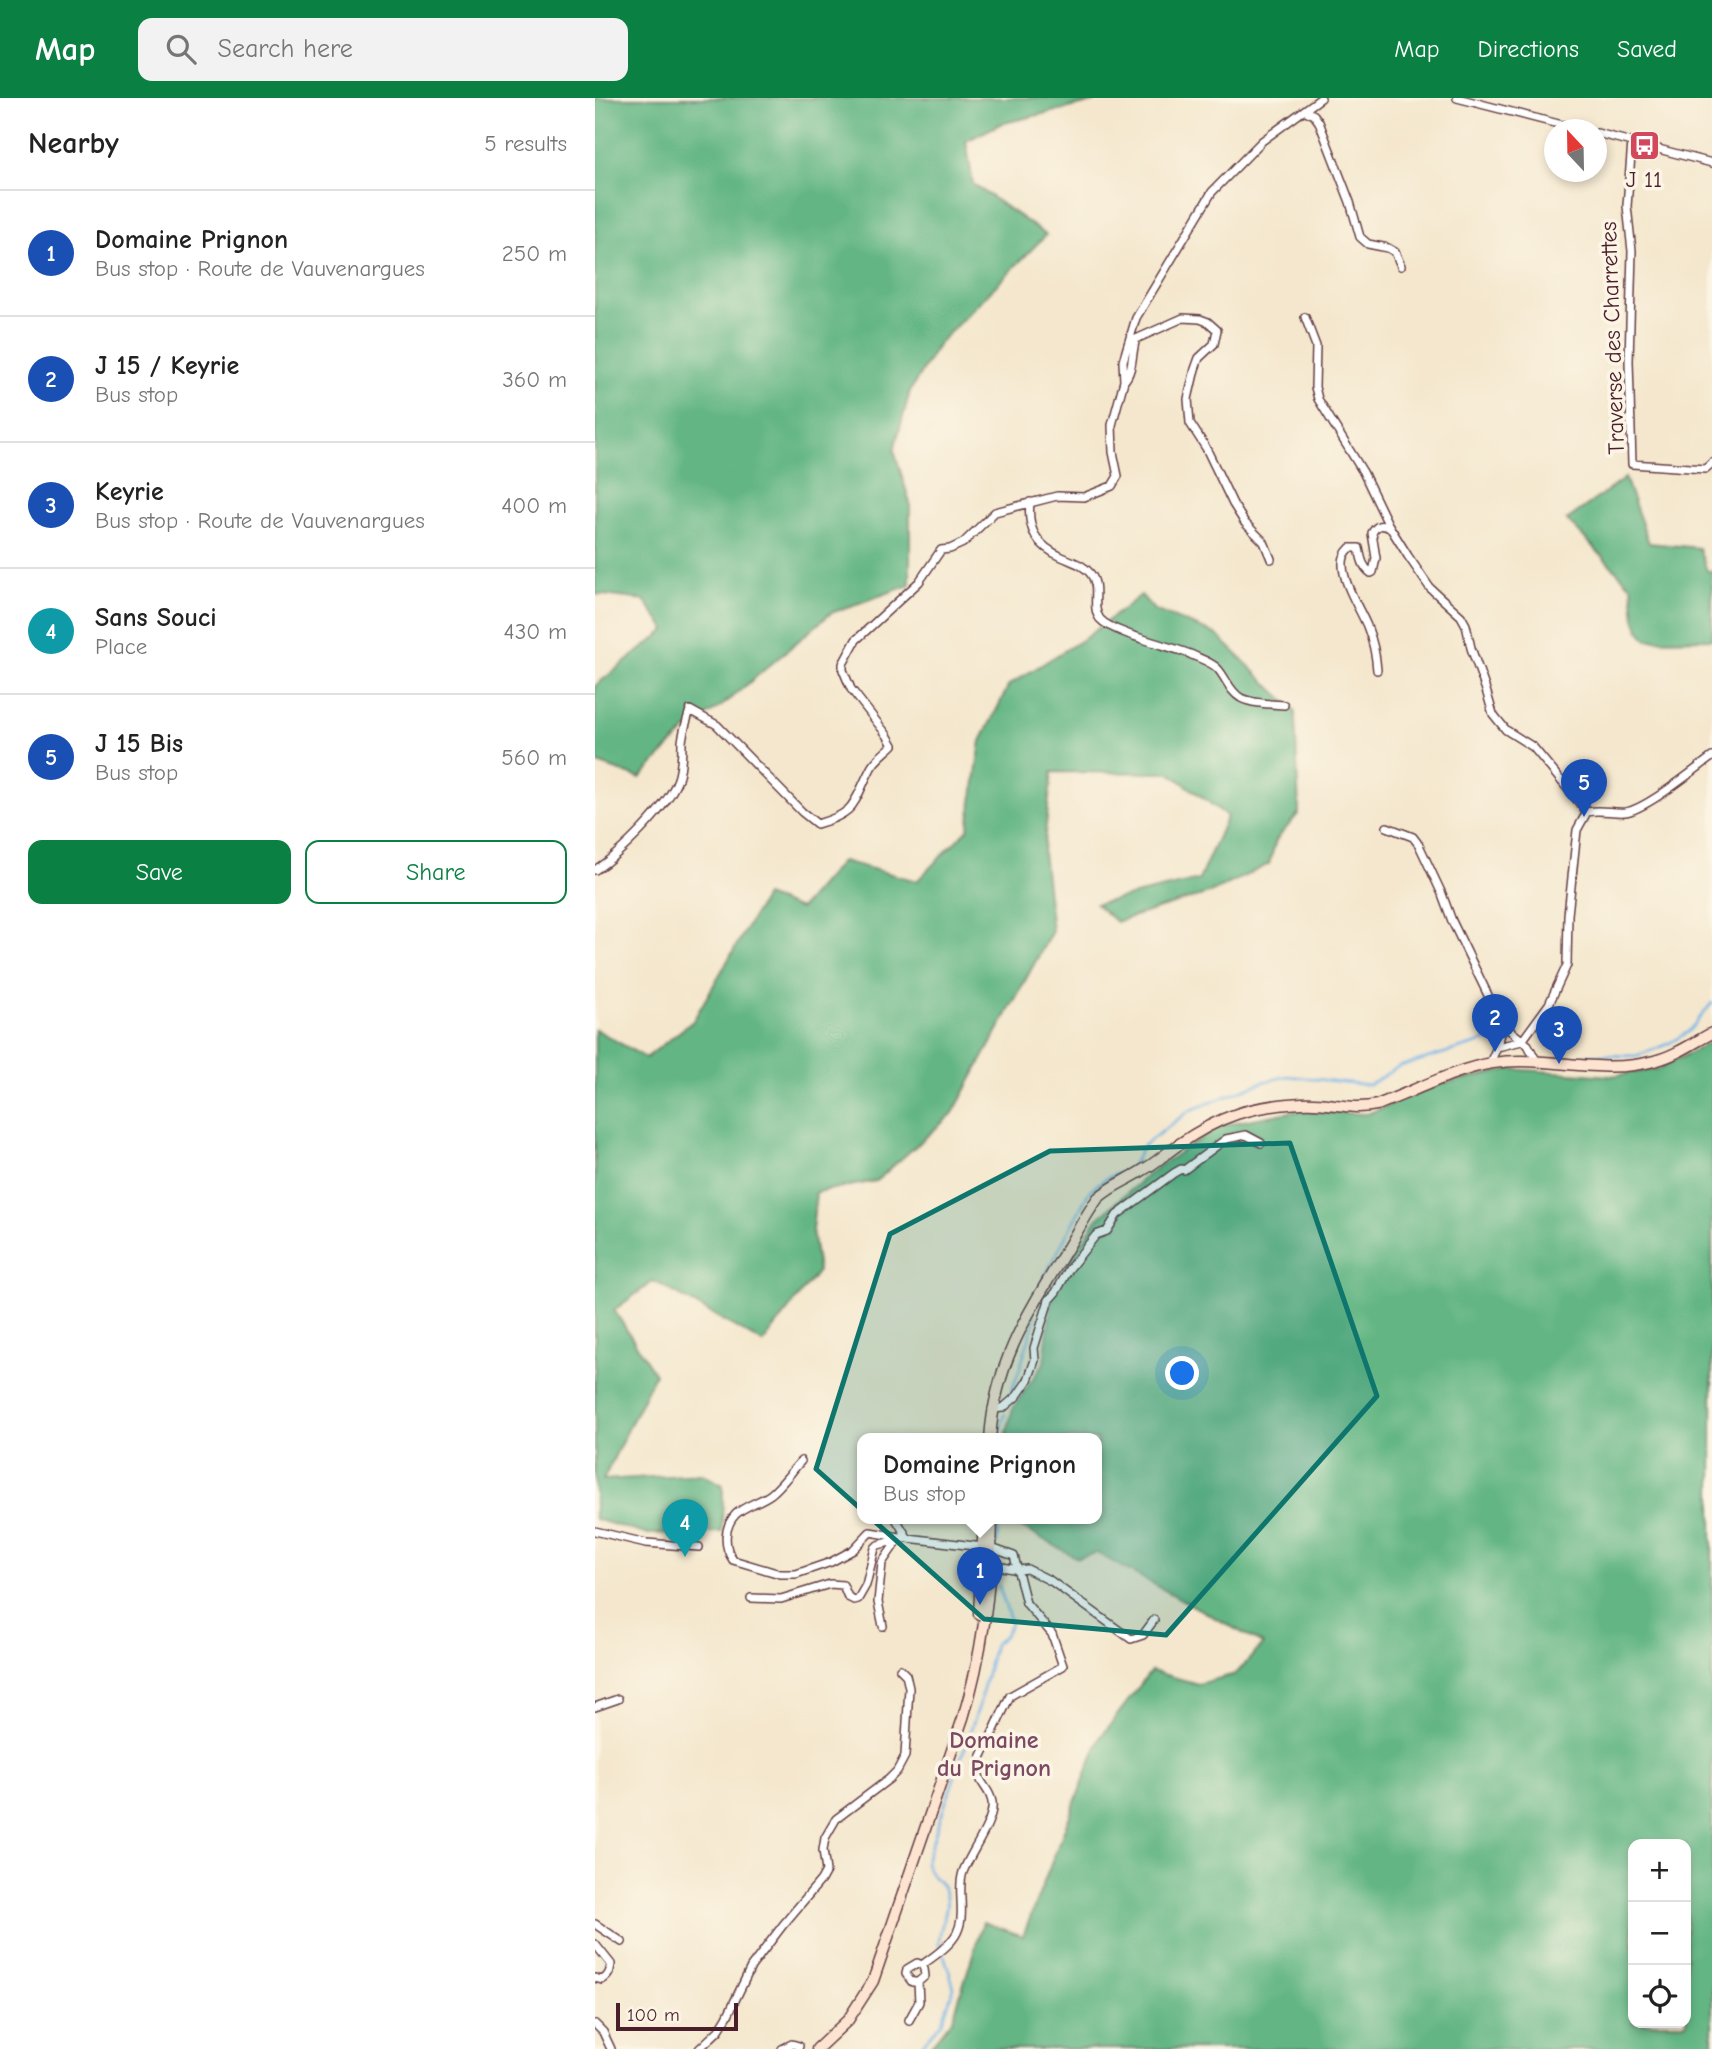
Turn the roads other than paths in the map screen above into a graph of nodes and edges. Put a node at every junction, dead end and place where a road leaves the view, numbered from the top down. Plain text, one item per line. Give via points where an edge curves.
1 (1321, 98) edge
2 (1457, 98) edge
3 (1306, 111) junction
4 (1544, 120) edge
5 (1607, 136) edge
6 (1632, 142) junction
7 (1712, 163) edge
8 (1401, 266) dead end
9 (1305, 317) dead end
10 (1124, 381) junction
11 (1712, 463) edge
12 (1030, 502) junction
13 (1391, 528) junction
14 (1271, 559) dead end
15 (1377, 670) dead end
16 (1284, 705) dead end
17 (1712, 757) edge
18 (1587, 812) junction
19 (1387, 827) dead end
20 (595, 870) edge
21 (1501, 1024) junction
22 (1712, 1033) edge
23 (1522, 1041) junction
24 (1497, 1046) junction
25 (1537, 1062) junction
26 (1490, 1063) junction
27 (1261, 1143) dead end
28 (1044, 1298) junction
29 (992, 1409) junction
30 (990, 1433) edge
31 (801, 1461) dead end
32 (898, 1524) edge
33 (985, 1524) edge
34 (992, 1524) edge
35 (595, 1531) edge
36 (902, 1538) junction
37 (699, 1547) dead end
38 (991, 1548) junction
39 (995, 1565) junction
40 (1019, 1570) junction
41 (751, 1598) dead end
42 (1154, 1620) dead end
43 (883, 1626) dead end
44 (977, 1653) junction
45 (900, 1669) dead end
46 (618, 1699) dead end
47 (595, 1707) edge
48 (595, 1924) edge
49 (622, 1942) dead end
50 (595, 1944) edge
51 (922, 1965) junction
52 (595, 1978) edge
53 (918, 1982) junction
54 (909, 2020) dead end
55 (595, 2024) edge
56 (611, 2049) edge
57 (699, 2049) edge
58 (782, 2049) edge
59 (798, 2049) edge
60 (817, 2049) edge

1 - 3 street
2 - 4 street
3 - 8 street via 1319,122 1360,237 1367,244 1388,248
3 - 10 street via 1262,141 1212,192 1136,318 1123,361
5 - 6 street
6 - 7 street
6 - 11 street, Traverse des Charrettes via 1627,206 1632,251 1632,464 1705,469
9 - 13 street via 1315,346 1318,399
10 - 12 street via 1112,425 1118,476 1112,486 1084,497
10 - 14 street via 1130,374 1136,339 1183,318 1200,319 1217,330 1214,344 1199,358 1193,377 1190,422 1233,504 1264,542
12 - 16 street via 1028,517 1035,537 1078,563 1094,579 1100,619 1126,634 1188,653 1216,667 1242,699
12 - 20 street via 995,512 963,543 941,550 919,582 856,640 843,670 851,690 893,746 870,768 857,801 839,818 817,824 717,725 689,710 677,780 665,803 610,861
13 - 15 street via 1376,526 1372,533 1373,572 1367,570 1355,546 1349,548 1343,563 1369,629
13 - 18 street via 1430,588 1467,625 1493,714 1506,730 1533,747
17 - 18 street via 1641,807 1626,812
18 - 23 street via 1577,830 1567,965 1549,1004
19 - 21 street via 1413,836 1419,845
21 - 23 street
21 - 24 street
22 - 25 main road via 1667,1057 1640,1064 1594,1067
23 - 24 street
23 - 25 street
24 - 26 street
25 - 26 main road
26 - 28 main road via 1364,1108 1306,1103 1255,1108 1223,1118 1098,1198
27 - 28 street via 1247,1135 1226,1139 1174,1173 1117,1215 1107,1231 1096,1235 1056,1293
28 - 29 main road via 1020,1328
28 - 29 street via 1028,1380 1003,1408
29 - 30 main road
31 - 36 street via 772,1493 734,1515 725,1542 733,1560 796,1574 853,1550 870,1532
32 - 36 street
33 - 38 main road
34 - 38 main road
35 - 37 street via 646,1543
36 - 38 street
36 - 41 street via 875,1548 869,1578 858,1599 848,1597 843,1585 837,1584 781,1600
36 - 43 street via 883,1563 878,1602
38 - 39 main road
38 - 40 street via 1014,1556
38 - 44 main road
39 - 40 street
39 - 44 main road
40 - 42 street via 1027,1569 1051,1581 1131,1639 1143,1635
40 - 51 street via 1026,1603 1052,1634 1063,1666 1010,1696 979,1762 977,1772 992,1801 991,1815 962,1875 962,1914 956,1935
44 - 60 main road via 969,1699 879,1967 848,2020
45 - 57 street via 909,1688 905,1756 889,1779 836,1819 825,1838 826,1871 821,1880 751,1967 719,2030
46 - 47 street
48 - 49 street
50 - 52 street via 611,1964 607,1977
51 - 53 street via 925,1976
51 - 53 street via 907,1969 908,1978
53 - 54 street via 919,2002
55 - 56 street
58 - 59 street via 792,2044

